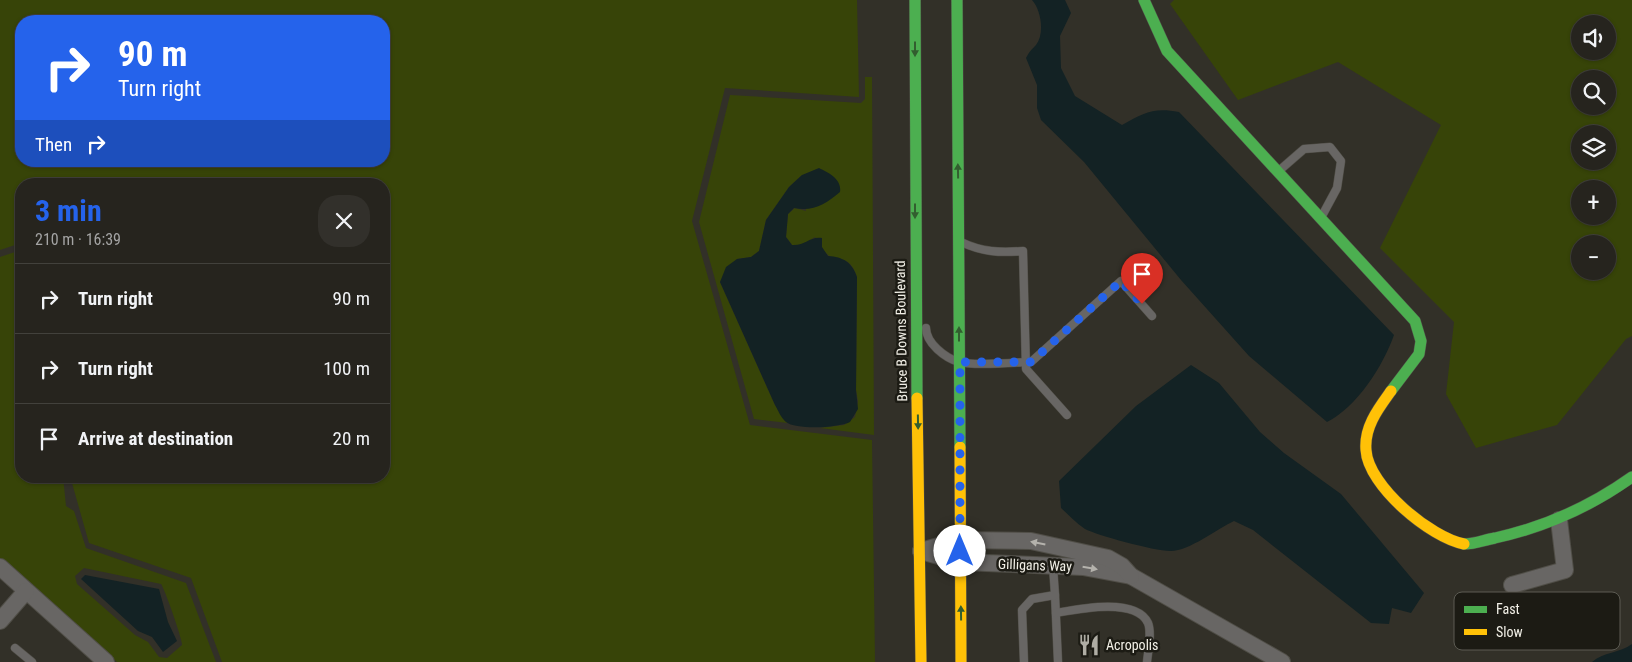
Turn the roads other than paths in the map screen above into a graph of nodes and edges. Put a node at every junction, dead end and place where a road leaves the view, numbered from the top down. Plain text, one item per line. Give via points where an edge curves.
1 (915, 0) edge
2 (956, 0) edge
3 (1144, 0) edge
4 (915, 126) junction
5 (925, 140) dead end
6 (1279, 171) junction
7 (1321, 218) junction
8 (959, 241) junction
9 (926, 296) dead end
10 (1152, 316) dead end
11 (960, 362) junction
12 (1026, 362) junction
13 (1066, 415) dead end
14 (1632, 477) edge
15 (1559, 520) junction
16 (960, 540) junction
17 (921, 551) junction
18 (960, 562) junction
19 (1053, 566) junction
20 (0, 567) edge
21 (1131, 576) junction
22 (1512, 585) dead end
23 (26, 591) junction
24 (1055, 595) junction
25 (1056, 613) junction
26 (0, 621) edge
27 (15, 648) dead end
28 (32, 662) edge
29 (106, 662) edge
30 (921, 662) edge
31 (961, 662) edge
32 (1024, 662) edge
33 (1058, 662) edge
34 (1147, 662) edge
35 (1282, 662) edge

1 -> 4 main road, Bruce B Downs Boulevard
8 -> 2 main road
3 - 6 main road via 1166,51
4 - 5 lane
4 -> 17 main road, Bruce B Downs Boulevard via 915,316
6 - 7 main road
6 - 7 lane via 1304,149 1330,148 1340,161 1337,188
7 - 15 main road via 1415,321 1421,341 1419,354 1368,427 1366,450 1370,471 1411,516 1440,536 1464,544 1503,537
11 -> 8 main road
8 - 12 lane via 978,250 998,253 1023,251
9 - 11 lane via 926,335 936,348
10 - 12 lane via 1121,281 1031,362
11 - 12 lane
11 - 16 main road
12 - 13 lane via 1026,369
14 - 15 main road via 1604,498
15 - 22 street via 1565,570
16 - 17 street, Gilligans Way
16 - 18 main road
21 -> 16 street, Gilligans Way via 1108,558 1051,545 1032,541
17 - 18 street, Gilligans Way
17 - 30 main road, Bruce B Downs Boulevard
18 - 19 street, Gilligans Way
31 -> 18 main road
19 -> 21 street, Gilligans Way via 1083,567
19 - 24 lane
20 - 23 street
21 - 35 street, Gilligans Way
23 - 26 street
23 - 29 street
24 - 25 lane
24 - 32 lane via 1032,599 1022,610
25 - 33 lane
25 - 34 lane via 1081,609 1132,609 1140,613 1149,625
27 - 28 lane

